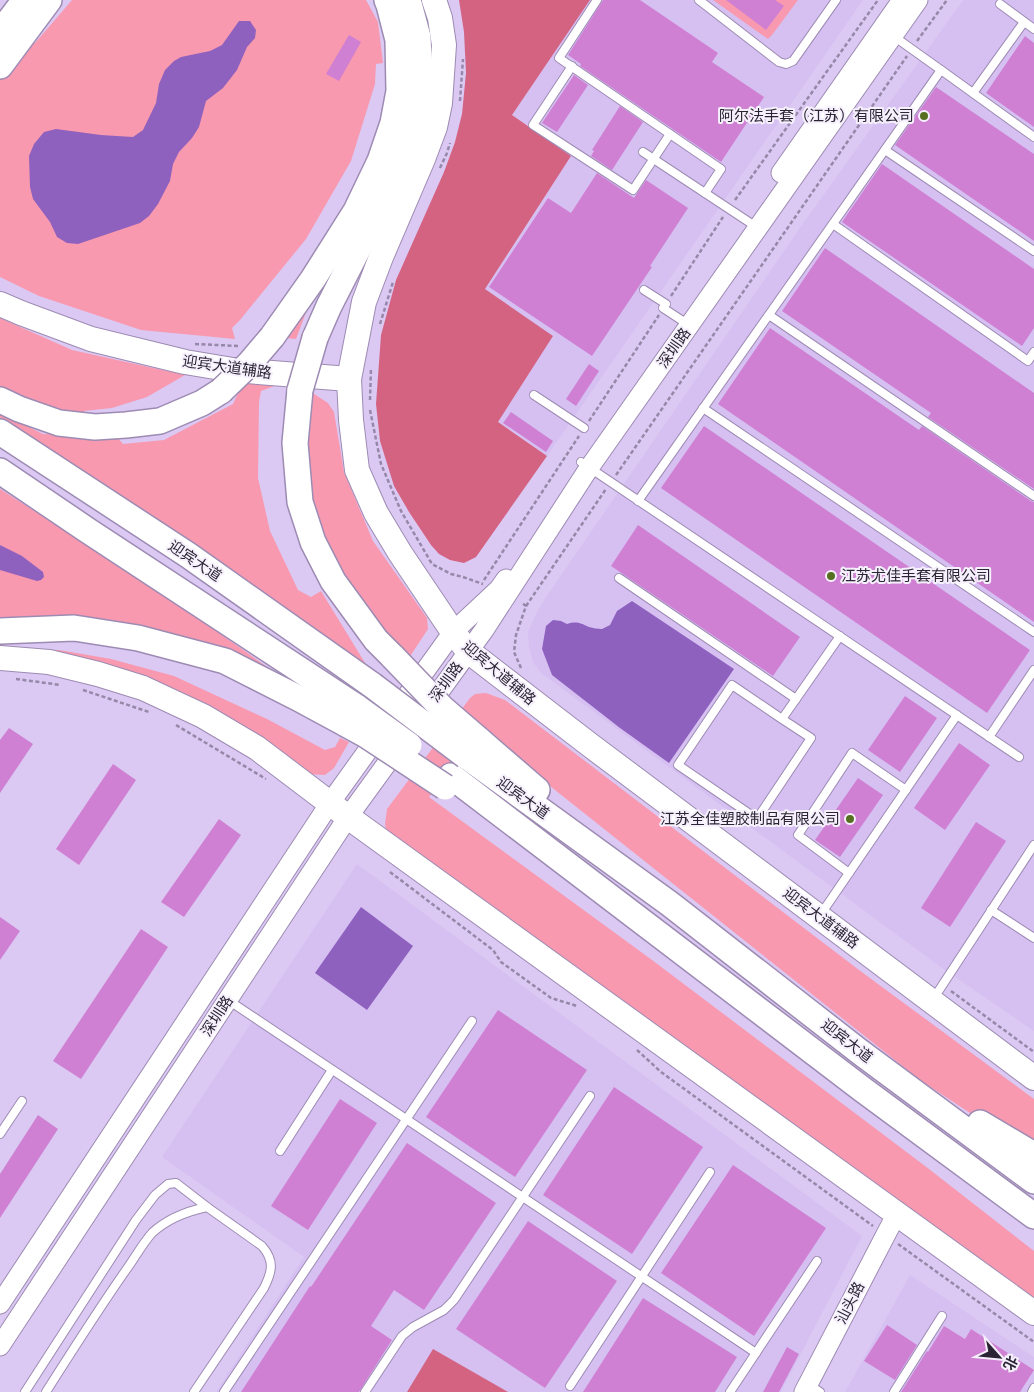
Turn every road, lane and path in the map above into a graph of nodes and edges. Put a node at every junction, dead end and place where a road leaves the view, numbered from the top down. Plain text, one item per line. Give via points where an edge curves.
1 (387, 0) edge
2 (408, 0) edge
3 (434, 0) edge
4 (597, 0) edge
5 (699, 0) edge
6 (836, 0) edge
7 (878, 0) edge
8 (902, 0) edge
9 (918, 0) edge
10 (947, 0) edge
11 (1000, 4) dead end
12 (27, 15) edge
13 (1024, 22) junction
14 (1034, 29) edge
15 (887, 32) junction
16 (912, 49) junction
17 (0, 66) edge
18 (572, 66) junction
19 (942, 70) junction
20 (973, 93) junction
21 (670, 134) junction
22 (1034, 136) edge
23 (885, 150) junction
24 (644, 152) dead end
25 (654, 159) junction
26 (705, 193) junction
27 (729, 208) junction
28 (753, 224) junction
29 (833, 224) junction
30 (1034, 251) edge
31 (644, 290) dead end
32 (0, 304) edge
33 (665, 306) junction
34 (769, 315) junction
35 (685, 322) junction
36 (195, 344) dead end
37 (245, 346) dead end
38 (1034, 352) edge
39 (372, 362) dead end
40 (349, 379) junction
41 (534, 395) dead end
42 (0, 400) edge
43 (703, 408) junction
44 (584, 428) junction
45 (0, 432) edge
46 (585, 465) junction
47 (0, 471) edge
48 (611, 482) junction
49 (1034, 496) edge
50 (638, 501) junction
51 (619, 578) dead end
52 (496, 589) junction
53 (526, 606) junction
54 (0, 631) edge
55 (453, 632) junction
56 (1034, 632) edge
57 (840, 636) junction
58 (468, 651) junction
59 (4, 668) edge
60 (520, 668) dead end
61 (1034, 670) edge
62 (62, 685) dead end
63 (80, 690) dead end
64 (796, 699) junction
65 (154, 714) dead end
66 (957, 715) junction
67 (352, 716) junction
68 (782, 719) junction
69 (171, 722) dead end
70 (989, 737) junction
71 (472, 748) junction
72 (1019, 756) dead end
73 (270, 782) dead end
74 (906, 790) junction
75 (339, 810) junction
76 (1034, 845) edge
77 (385, 868) dead end
78 (849, 873) junction
79 (992, 910) junction
80 (819, 917) junction
81 (1034, 938) edge
82 (937, 993) junction
83 (228, 1000) junction
84 (577, 1006) dead end
85 (472, 1021) dead end
86 (634, 1047) dead end
87 (860, 1052) junction
88 (1034, 1052) edge
89 (332, 1070) junction
90 (1034, 1078) edge
91 (862, 1088) junction
92 (590, 1096) dead end
93 (22, 1101) dead end
94 (406, 1119) junction
95 (0, 1134) edge
96 (280, 1151) dead end
97 (1034, 1156) edge
98 (710, 1172) dead end
99 (1034, 1181) edge
100 (523, 1197) junction
101 (207, 1207) junction
102 (1034, 1216) edge
103 (902, 1218) junction
104 (1034, 1232) edge
105 (891, 1239) junction
106 (817, 1261) dead end
107 (642, 1276) junction
108 (0, 1304) edge
109 (1034, 1313) edge
110 (942, 1316) dead end
111 (1034, 1342) edge
112 (0, 1346) edge
113 (756, 1353) junction
114 (570, 1386) dead end
115 (1034, 1388) edge
116 (814, 1390) edge
117 (25, 1392) edge
118 (46, 1392) edge
119 (194, 1392) edge
120 (224, 1392) edge
121 (365, 1392) edge
122 (730, 1392) edge
123 (894, 1392) edge
124 (1032, 1392) edge

1 - 42 highway, bridge via 398,40 399,91 380,161 356,211 313,279 249,364 221,391 160,421 94,427 59,423
2 - 71 highway, bridge via 418,37 420,78 416,112 403,156 315,338 300,390 295,443 300,502 313,542 333,581 376,640 442,708
3 - 40 main road via 444,45 435,127 364,302
4 - 18 lane via 559,58
5 - 6 lane via 779,62 786,64 793,61
7 - 27 path
8 - 15 street, 深圳路
9 - 15 street, 深圳路
10 - 16 path
11 - 13 lane
12 - 17 highway
13 - 14 lane
13 - 20 lane
15 - 16 lane
15 - 28 street, 深圳路
16 - 19 lane
16 - 48 path
18 - 21 lane
18 - 25 lane via 533,125 633,190
19 - 20 lane
19 - 23 lane
20 - 22 lane
21 - 25 lane
21 - 26 lane via 721,168
23 - 29 lane
23 - 30 lane
24 - 25 lane
25 - 26 lane
26 - 27 lane
27 - 28 lane
27 - 33 path
28 - 35 street, 深圳路
29 - 34 lane
29 - 38 lane via 1028,361
31 - 33 lane
32 - 40 main road, 迎宾大道辅路 via 91,339 185,362 233,370
33 - 35 lane
33 - 44 path
34 - 43 lane
34 - 49 lane
35 - 46 street, 深圳路
36 - 37 path
39 - 52 path via 369,408 381,464 401,511 432,564
40 - 55 main road, 迎宾大道辅路 via 357,470 376,513
41 - 44 lane
43 - 50 lane
43 - 56 lane
44 - 52 path
45 - 71 highway, 迎宾大道, bridge via 188,555 372,686
46 - 48 lane
46 - 52 street, 深圳路
47 - 67 highway, 迎宾大道
48 - 50 lane
48 - 53 path
50 - 57 lane
51 - 64 lane
52 - 53 path
52 - 55 street, 深圳路
52 - 58 street, 深圳路
53 - 60 path via 514,652
54 - 67 highway via 74,628 138,638 225,662 296,697
55 - 58 main road, 迎宾大道辅路
55 - 75 street, 深圳路
57 - 64 lane
57 - 66 lane
58 - 75 street, 深圳路
58 - 80 main road, 迎宾大道辅路
59 - 62 path
59 - 75 main road via 48,662 143,688 203,716 257,748
61 - 70 lane
63 - 65 path
64 - 68 lane
66 - 70 lane
66 - 74 lane
67 - 91 highway, 迎宾大道, bridge via 638,918
68 - 68 lane via 811,738 757,819 678,766 732,685
69 - 73 path
70 - 72 lane
71 - 87 highway, 迎宾大道
74 - 78 lane
74 - 78 lane via 852,753 798,835
75 - 83 street, 深圳路
75 - 103 main road
75 - 108 street, 深圳路
76 - 79 lane
77 - 84 path via 551,998
78 - 80 lane
79 - 81 lane
79 - 82 lane
80 - 82 main road, 迎宾大道辅路
82 - 88 path
82 - 90 main road, 迎宾大道辅路
83 - 89 lane
83 - 112 street, 深圳路
85 - 94 lane
86 - 105 path via 662,1072
87 - 97 highway
87 - 99 highway, 迎宾大道
89 - 94 lane
89 - 96 lane
91 - 102 highway, 迎宾大道
91 - 104 highway
92 - 100 lane
93 - 95 lane
94 - 100 lane
94 - 120 lane
98 - 107 lane
100 - 107 lane
100 - 121 lane via 454,1300 444,1310 402,1336
101 - 117 lane via 176,1183 168,1184 155,1195
101 - 118 lane via 174,1218 152,1233
101 - 119 lane via 262,1246 269,1255 271,1266 264,1288
103 - 105 street, 汕头路
103 - 109 main road
105 - 111 path
105 - 116 street, 汕头路
106 - 113 lane
107 - 113 lane
107 - 114 lane
110 - 123 lane
113 - 122 lane
115 - 124 lane

